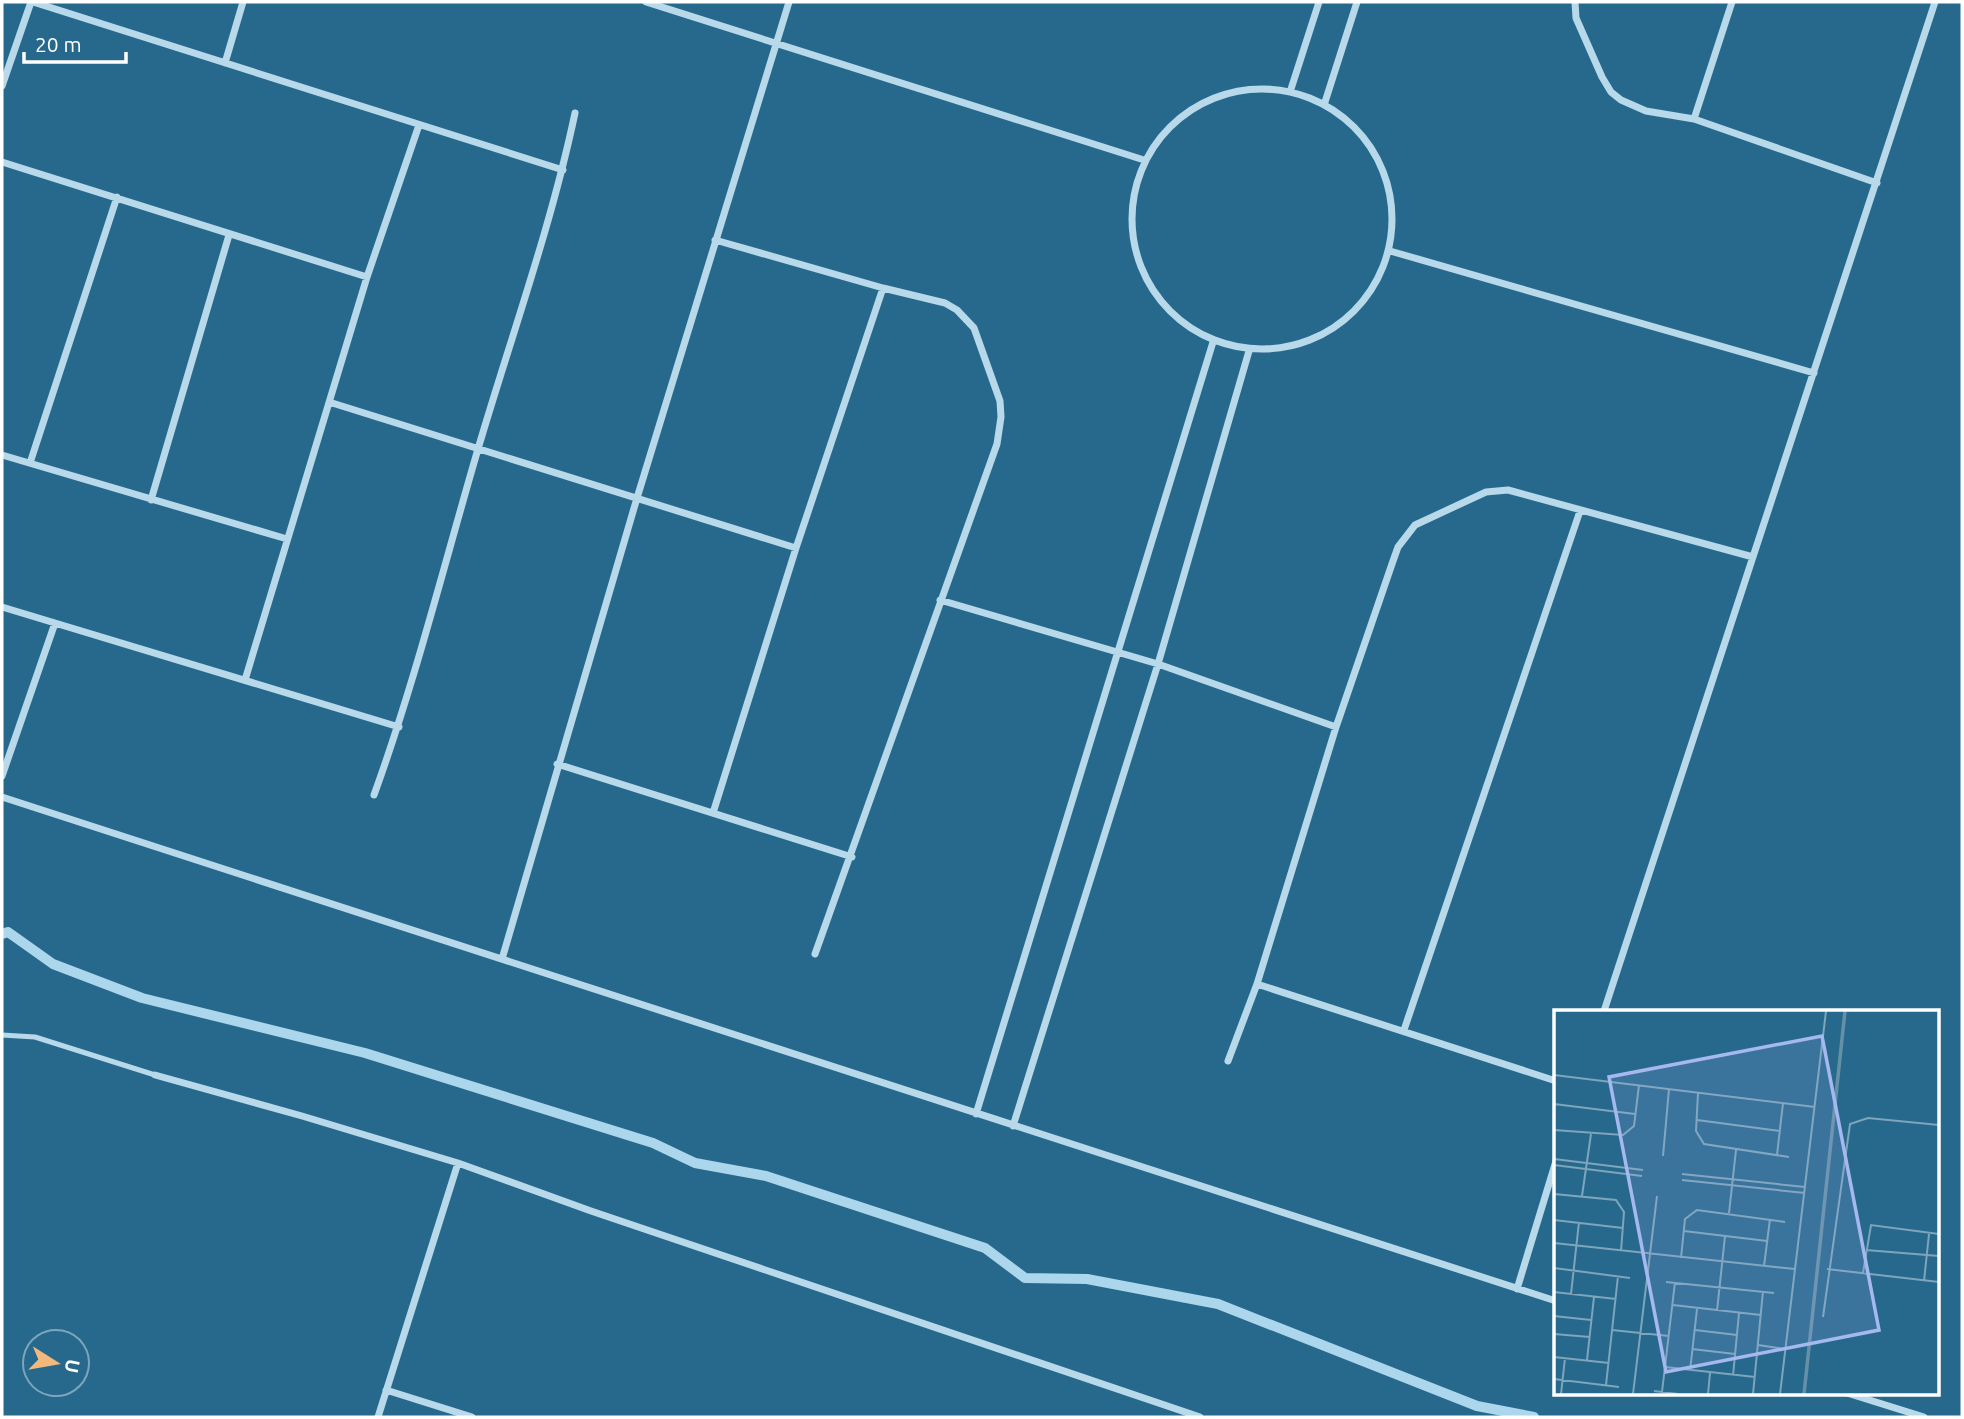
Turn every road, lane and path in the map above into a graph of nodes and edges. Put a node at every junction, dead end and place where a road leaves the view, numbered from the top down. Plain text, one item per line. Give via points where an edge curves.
1 (32, 2) edge
2 (243, 2) edge
3 (646, 2) edge
4 (789, 2) edge
5 (1319, 2) edge
6 (1357, 2) edge
7 (1575, 2) edge
8 (1732, 2) edge
9 (1936, 2) edge
10 (777, 43) junction
11 (225, 63) junction
12 (2, 86) edge
13 (1291, 89) junction
14 (1325, 102) junction
15 (575, 113) dead end
16 (1694, 119) junction
17 (419, 125) junction
18 (1144, 160) junction
19 (2, 162) edge
20 (563, 170) junction
21 (1877, 183) junction
22 (117, 197) junction
23 (229, 235) junction
24 (715, 240) junction
25 (1390, 251) junction
26 (367, 277) junction
27 (883, 288) junction
28 (1213, 342) junction
29 (1248, 351) junction
30 (1814, 373) junction
31 (329, 402) junction
32 (478, 449) junction
33 (2, 455) edge
34 (30, 463) junction
35 (637, 498) junction
36 (151, 500) junction
37 (1580, 511) junction
38 (287, 539) junction
39 (796, 548) junction
40 (1754, 556) junction
41 (940, 600) junction
42 (2, 607) edge
43 (55, 624) junction
44 (1118, 653) junction
45 (1158, 664) junction
46 (244, 680) junction
47 (399, 727) junction
48 (1336, 727) junction
49 (558, 764) junction
50 (2, 776) edge
51 (374, 795) dead end
52 (2, 797) edge
53 (713, 813) junction
54 (852, 857) junction
55 (815, 954) dead end
56 (502, 959) junction
57 (1257, 984) junction
58 (1604, 1010) edge
59 (1404, 1030) junction
60 (2, 1035) edge
61 (1228, 1061) dead end
62 (155, 1075) joint
63 (1554, 1080) edge
64 (976, 1114) junction
65 (1013, 1126) junction
66 (458, 1163) junction
67 (1554, 1168) edge
68 (1517, 1289) junction
69 (1554, 1300) edge
70 (387, 1390) junction
71 (1850, 1394) edge
72 (377, 1417) edge
73 (471, 1417) edge
74 (1200, 1417) edge
75 (1924, 1417) edge

1 - 11 street
1 - 12 street
2 - 11 street
3 - 10 street
4 - 10 street
5 - 13 street
6 - 14 street
7 - 16 street via 1576,18 1611,92 1646,111
8 - 16 street
9 - 21 street
10 - 18 street
10 - 24 street
11 - 17 street
13 - 14 street
13 - 18 street via 1233,90 1180,114
14 - 25 street via 1368,140 1391,193
15 - 20 street
16 - 21 street
17 - 20 street
17 - 26 street
18 - 28 street via 1130,231 1156,299
19 - 22 street
20 - 32 street
21 - 30 street
22 - 23 street
22 - 34 street
23 - 26 street
23 - 36 street
24 - 27 street
24 - 35 street
25 - 29 street via 1361,307 1310,342
25 - 30 street
26 - 31 street
27 - 39 street
27 - 41 street via 945,303 967,318 1000,401 997,444
28 - 29 street
28 - 44 street
29 - 45 street
30 - 40 street
31 - 32 street
31 - 38 street
32 - 35 street
32 - 47 street
33 - 34 street
34 - 36 street
35 - 39 street
35 - 49 street
36 - 38 street
37 - 40 street
37 - 48 street via 1497,490 1415,525 1398,547
37 - 59 street
38 - 46 street
39 - 53 street
40 - 58 street
41 - 44 street
41 - 54 street
42 - 43 street
43 - 46 street
43 - 50 street
44 - 45 street
44 - 64 street
45 - 48 street
45 - 65 street
46 - 47 street
47 - 51 street
48 - 57 street
49 - 53 street
49 - 56 street
52 - 56 street
53 - 54 street
54 - 55 street
56 - 64 street
57 - 59 street
57 - 61 street
59 - 63 street
60 - 62 lane via 35,1037
62 - 66 street
64 - 65 street
65 - 68 street
66 - 70 street
66 - 74 street
67 - 68 street
68 - 69 street
70 - 72 street
70 - 73 street
71 - 75 street

